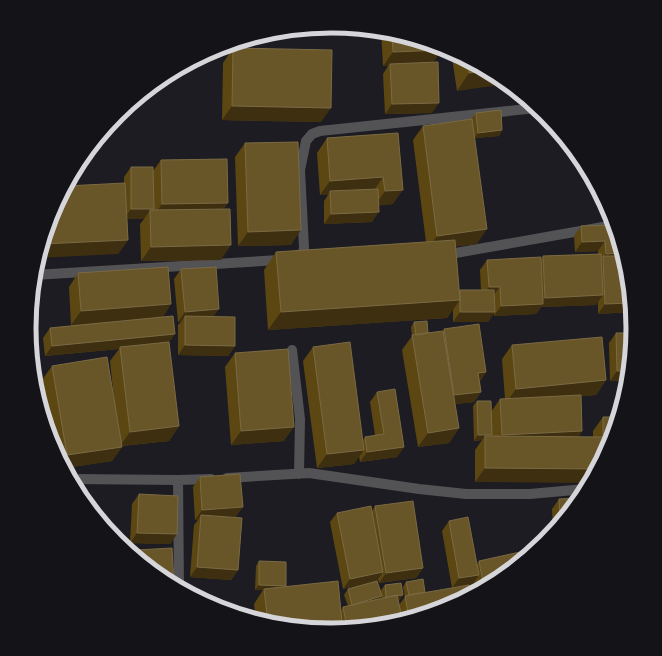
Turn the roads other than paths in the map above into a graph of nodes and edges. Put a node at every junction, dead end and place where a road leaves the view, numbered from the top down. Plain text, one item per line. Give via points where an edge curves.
1 (529, 109) edge
2 (608, 226) edge
3 (450, 254) edge
4 (41, 275) edge
5 (292, 350) dead end
6 (299, 474) junction
7 (78, 479) edge
8 (178, 480) junction
9 (577, 491) edge
10 (179, 580) edge

1 - 4 street via 320,131 312,134 306,141 300,170 304,248 302,255 295,259
2 - 3 street
5 - 6 street via 300,419
6 - 8 street
6 - 9 street via 309,473 466,494
7 - 8 street
8 - 10 street

